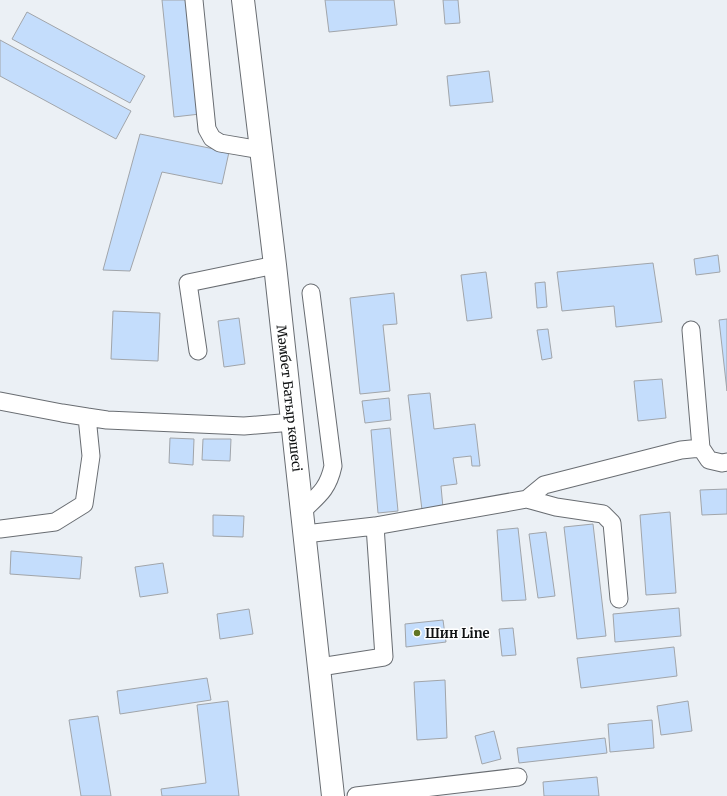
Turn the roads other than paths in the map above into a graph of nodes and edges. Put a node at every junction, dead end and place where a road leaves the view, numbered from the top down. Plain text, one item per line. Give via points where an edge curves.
1 (194, 0) edge
2 (243, 0) edge
3 (261, 150) junction
4 (275, 265) junction
5 (311, 293) dead end
6 (691, 330) dead end
7 (198, 351) dead end
8 (0, 401) edge
9 (87, 417) junction
10 (293, 422) junction
11 (701, 448) junction
12 (727, 462) edge
13 (527, 500) junction
14 (302, 512) junction
15 (375, 526) junction
16 (0, 529) edge
17 (305, 534) junction
18 (619, 600) dead end
19 (320, 667) junction
20 (518, 777) dead end
21 (334, 796) edge
22 (356, 796) edge

1 - 3 lane via 207,130 212,138 220,143
2 - 3 main road, Мәмбет Батыр көшесі
3 - 4 main road, Мәмбет Батыр көшесі
4 - 7 lane via 188,283
4 - 10 main road, Мәмбет Батыр көшесі
5 - 14 lane via 333,466 330,480 322,492
6 - 11 lane
8 - 9 lane
9 - 10 lane via 244,426
9 - 16 lane via 91,456 84,504 55,522
10 - 14 main road, Мәмбет Батыр көшесі
11 - 12 lane via 710,460
11 - 13 lane via 681,450 544,485
13 - 15 lane
13 - 18 lane via 603,514 612,523
14 - 17 main road, Мәмбет Батыр көшесі
15 - 17 lane
15 - 19 lane via 384,657
17 - 19 main road, Мәмбет Батыр көшесі
19 - 21 main road, Мәмбет Батыр көшесі
20 - 22 lane

